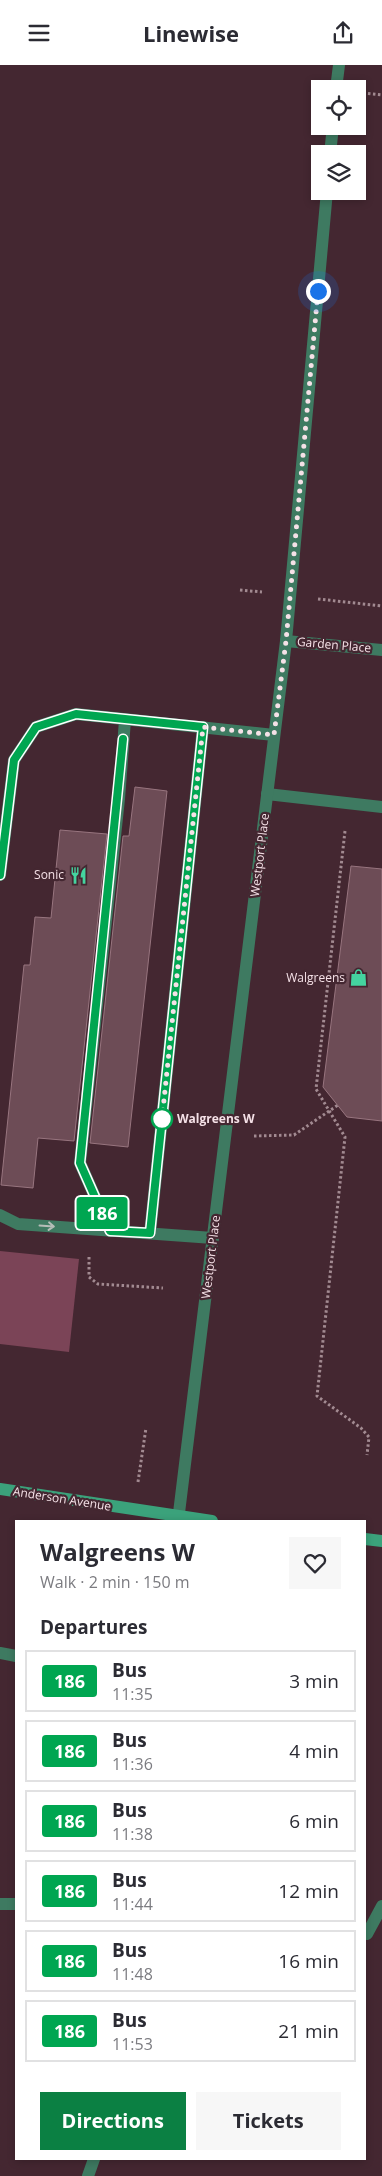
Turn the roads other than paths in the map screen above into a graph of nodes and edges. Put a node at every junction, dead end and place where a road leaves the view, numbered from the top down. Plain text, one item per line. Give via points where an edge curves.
1 (339, 65) edge
2 (337, 80) edge
3 (326, 200) edge
4 (286, 641) junction
5 (382, 650) edge
6 (125, 719) junction
7 (203, 727) junction
8 (274, 735) junction
9 (267, 794) junction
10 (382, 807) edge
11 (0, 875) edge
12 (0, 1215) edge
13 (110, 1231) junction
14 (150, 1233) junction
15 (213, 1238) junction
16 (0, 1489) edge
17 (179, 1519) edge
18 (196, 1520) edge
19 (366, 1539) edge
20 (382, 1541) edge
21 (0, 1653) edge
22 (15, 1656) edge
23 (0, 1904) edge
24 (15, 1904) edge
25 (382, 1906) edge
26 (366, 1935) edge
27 (94, 2160) edge
28 (88, 2176) edge

1 - 2 street
3 - 4 street, Westport Place
4 - 5 street, Garden Place
4 - 8 street, Westport Place
6 - 7 street
6 - 11 street via 76,714 36,727 14,760
6 - 13 street via 80,1163
7 - 8 street
7 - 14 street
8 - 9 street, Westport Place
9 - 10 street
9 - 15 street, Westport Place
12 -> 13 street via 18,1224
13 - 14 street
14 - 15 street
15 - 17 street, Westport Place
16 - 17 main road, Anderson Avenue
17 - 18 main road, Anderson Avenue
19 - 20 main road
21 - 22 street
23 - 24 street
25 - 26 street
27 - 28 street

